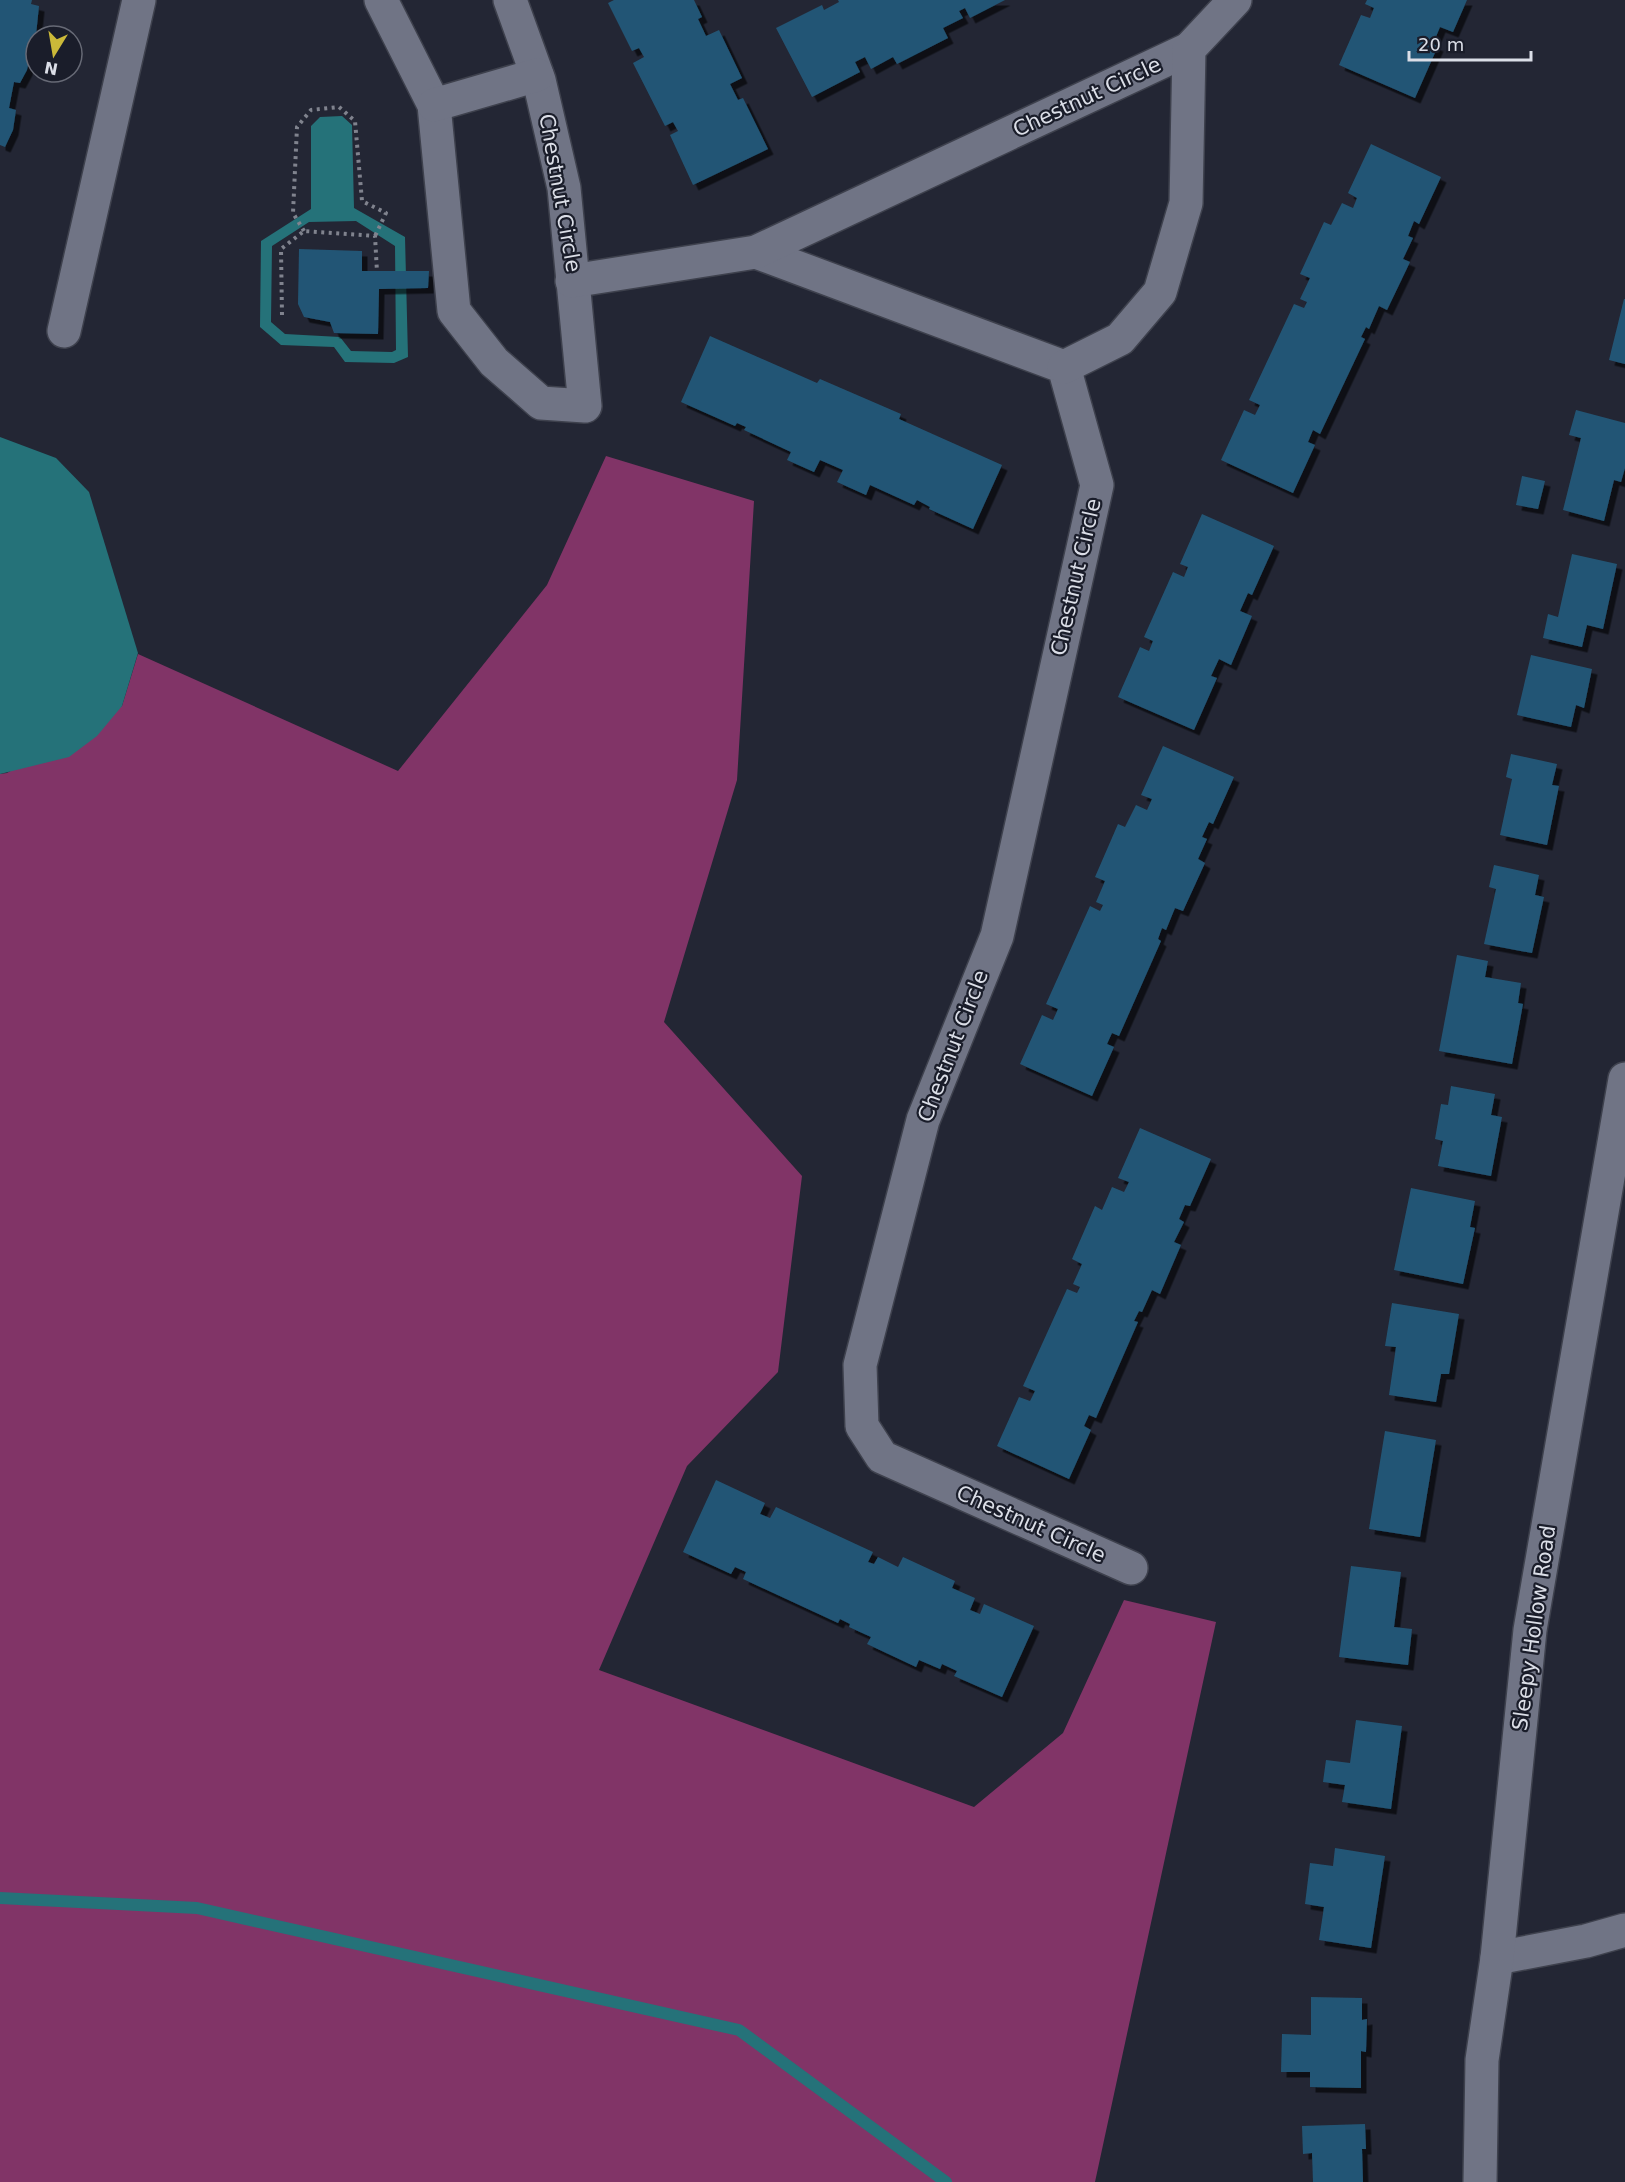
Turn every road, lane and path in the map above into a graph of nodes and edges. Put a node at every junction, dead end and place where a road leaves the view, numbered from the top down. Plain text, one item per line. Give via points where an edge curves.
1 (139, 0) edge
2 (381, 0) edge
3 (510, 0) edge
4 (1235, 0) edge
5 (1189, 50) junction
6 (537, 75) junction
7 (434, 105) junction
8 (304, 231) junction
9 (375, 236) junction
10 (756, 252) junction
11 (377, 272) dead end
12 (572, 281) junction
13 (282, 315) dead end
14 (64, 331) dead end
15 (1065, 367) junction
16 (1625, 1078) edge
17 (1131, 1568) dead end
18 (1625, 1930) edge
19 (1497, 1958) junction
20 (1480, 2182) edge

1 - 14 street
2 - 7 street
3 - 6 street, Chestnut Circle
4 - 5 street, Chestnut Circle
5 - 10 street, Chestnut Circle
5 - 15 street, Chestnut Circle via 1186,203 1160,292 1120,339
6 - 7 street
6 - 12 street, Chestnut Circle via 564,188
7 - 12 street via 454,311 494,362 541,403 585,406
8 - 9 path
8 - 9 path via 293,213 297,127 311,110 339,107 356,120 362,201 386,213
8 - 13 path via 281,249
9 - 11 path
10 - 12 street, Chestnut Circle
10 - 15 street, Chestnut Circle
15 - 17 street, Chestnut Circle via 1097,485 997,936 923,1120 860,1365 862,1426 882,1457
16 - 19 street, Sleepy Hollow Road via 1530,1630
18 - 19 street
19 - 20 street, Sleepy Hollow Road via 1482,2060

